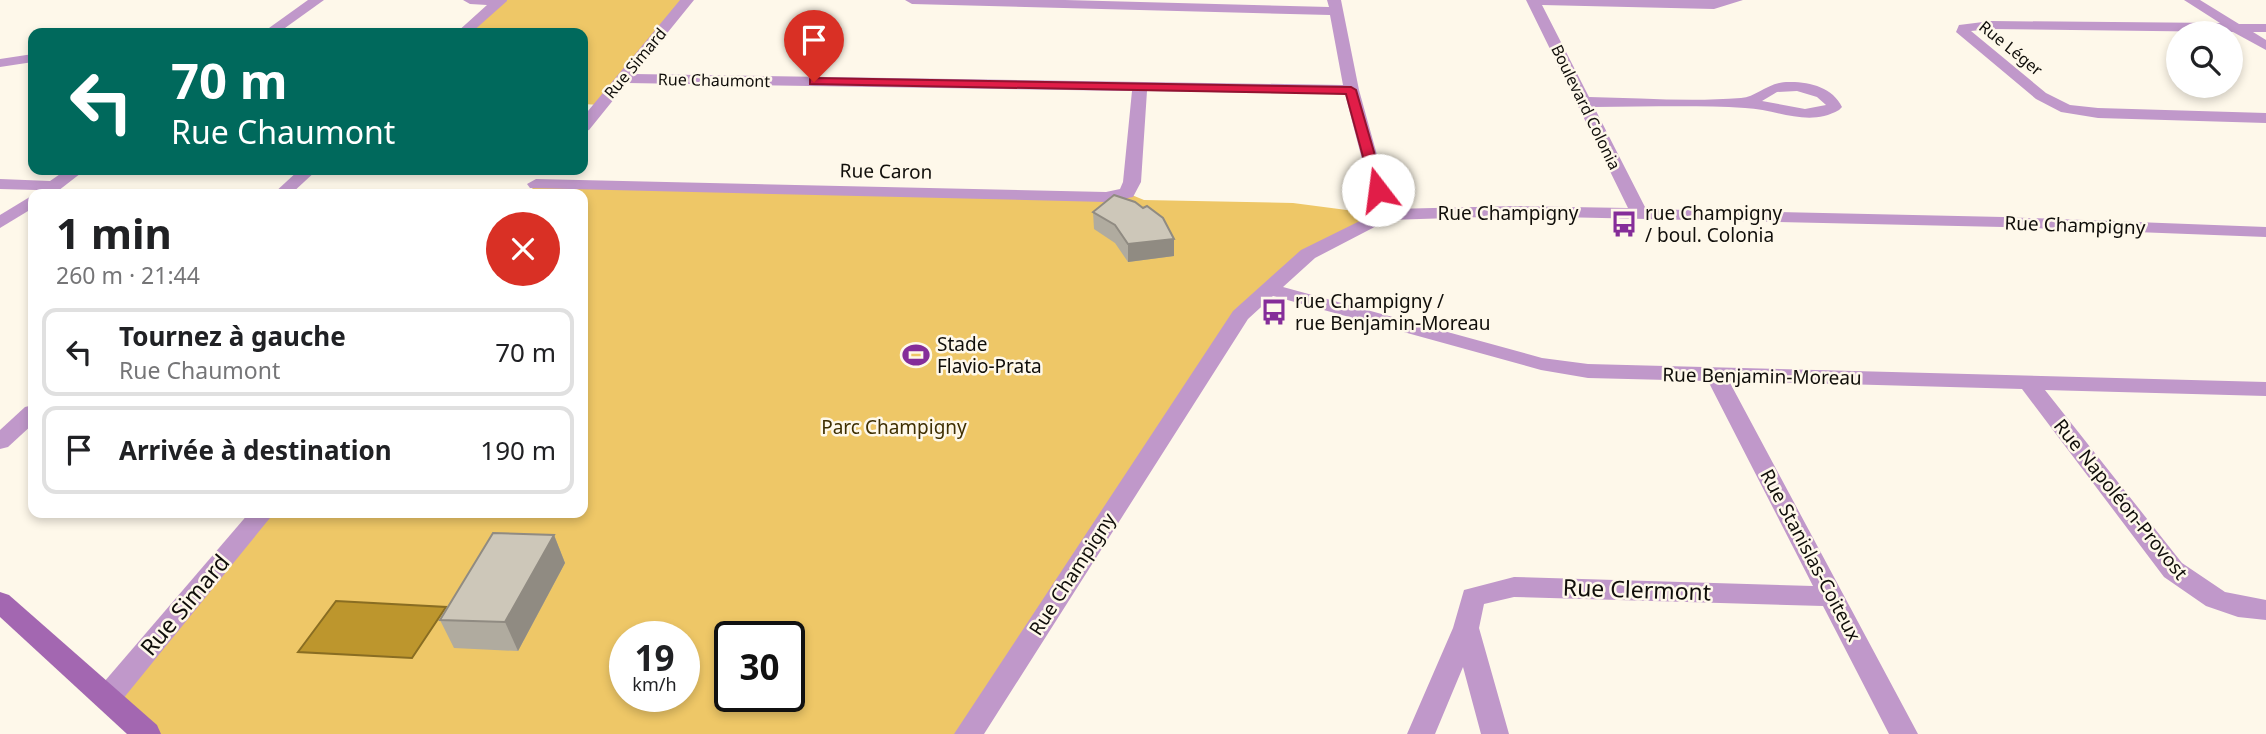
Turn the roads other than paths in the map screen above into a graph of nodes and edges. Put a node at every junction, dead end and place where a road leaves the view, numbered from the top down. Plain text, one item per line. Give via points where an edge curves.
1 (317, 0) edge
2 (470, 0) edge
3 (500, 0) edge
4 (687, 0) edge
5 (912, 0) edge
6 (1534, 0) edge
7 (1736, 0) edge
8 (2191, 0) edge
9 (1335, 6) edge
10 (2225, 21) edge
11 (2166, 27) edge
12 (276, 28) edge
13 (469, 28) edge
14 (2243, 28) edge
15 (2266, 29) edge
16 (2243, 32) edge
17 (2266, 46) edge
18 (28, 59) edge
19 (0, 62) edge
20 (624, 78) junction
21 (1140, 88) junction
22 (1351, 90) junction
23 (1582, 102) junction
24 (1748, 103) dead end
25 (588, 104) edge
26 (600, 105) junction
27 (2266, 118) edge
28 (588, 121) edge
29 (70, 175) edge
30 (303, 175) edge
31 (544, 175) edge
32 (0, 184) edge
33 (41, 189) edge
34 (50, 189) edge
35 (287, 189) edge
36 (532, 189) edge
37 (588, 190) edge
38 (28, 203) edge
39 (1639, 214) junction
40 (1385, 215) junction
41 (0, 223) edge
42 (2266, 232) edge
43 (1269, 289) junction
44 (1716, 376) junction
45 (2028, 382) junction
46 (2266, 388) edge
47 (28, 417) edge
48 (0, 442) edge
49 (258, 518) edge
50 (1833, 596) junction
51 (0, 602) edge
52 (2266, 610) edge
53 (1466, 628) junction
54 (108, 697) junction
55 (143, 733) edge
56 (968, 734) edge
57 (1421, 734) edge
58 (1495, 734) edge
59 (1904, 734) edge

1 - 12 street
2 - 3 street
3 - 13 street
4 - 20 street, Rue Simard
5 - 9 street
6 - 7 street via 1714,5
6 - 23 street, Boulevard Colonia
8 - 10 street
9 - 22 street
11 - 27 street, Rue Léger via 1991,25 1964,27 1964,32 2041,96 2066,109
14 - 15 street
16 - 17 street
18 - 19 street
20 - 21 street, Rue Chaumont
20 - 26 street, Rue Simard
21 - 22 street, Rue Chaumont
21 - 37 street, Rue Caron via 1132,183 1127,193 1106,197
22 - 40 street
23 - 24 street
23 - 39 street, Boulevard Colonia
25 - 26 street
26 - 28 street, Rue Simard
29 - 34 street
30 - 35 street
31 - 36 street
32 - 33 street
38 - 41 street
39 - 40 street, Rue Champigny
39 - 42 street, Rue Champigny
40 - 43 street, Rue Champigny via 1308,254
43 - 44 street, Rue Benjamin-Moreau via 1541,364 1588,371
43 - 56 street, Rue Champigny via 1240,315
44 - 45 street, Rue Benjamin-Moreau
44 - 50 street, Rue Stanislas-Coiteux
45 - 46 street, Rue Benjamin-Moreau
45 - 52 street, Rue Napoléon-Provost via 2173,570 2217,602
47 - 48 street
49 - 54 street, Rue Simard
50 - 53 street, Rue Clermont via 1514,587 1473,597
50 - 59 street, Rue Stanislas-Coiteux
51 - 54 street
53 - 57 street, Rue Clermont
53 - 58 street
54 - 55 street

